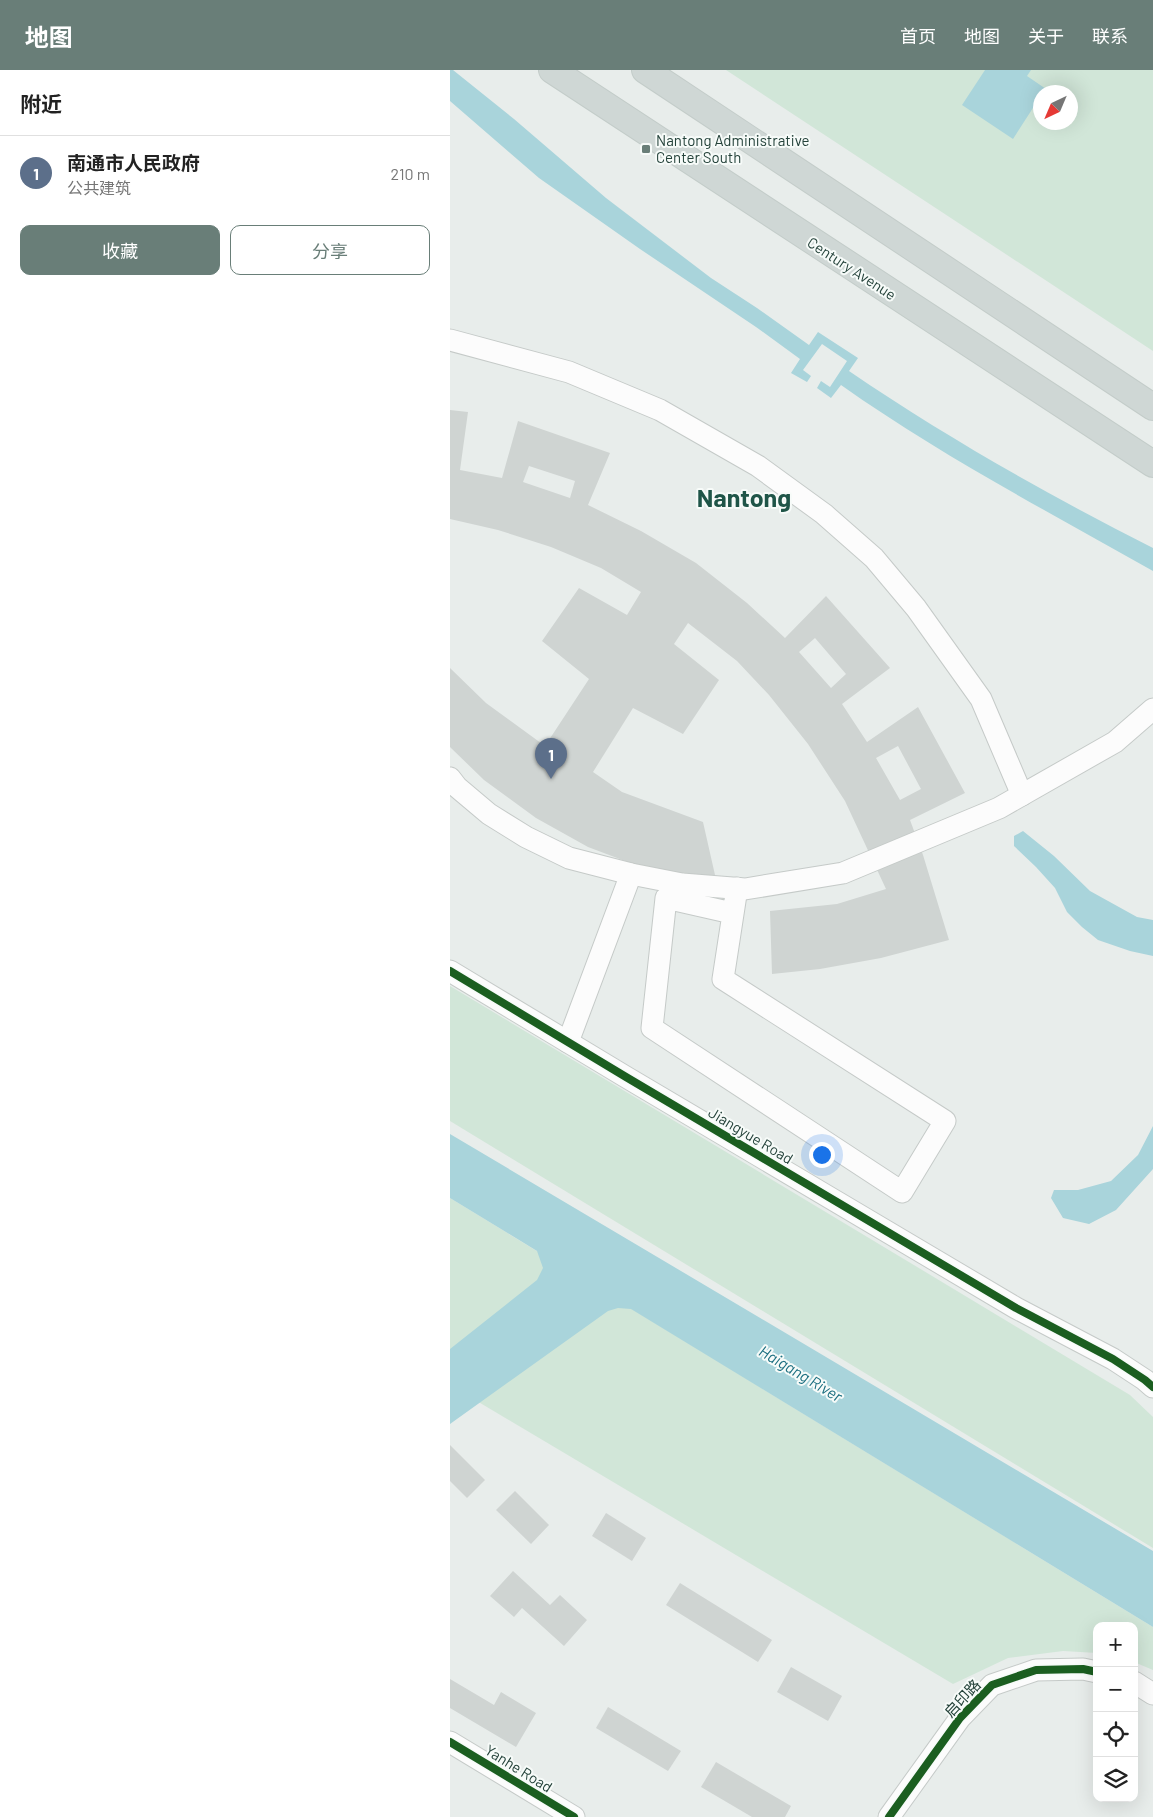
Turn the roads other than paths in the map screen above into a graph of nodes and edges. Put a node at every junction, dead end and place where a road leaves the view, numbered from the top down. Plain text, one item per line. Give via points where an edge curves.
1 (552, 70) edge
2 (644, 70) edge
3 (450, 340) edge
4 (1153, 407) edge
5 (1153, 464) edge
6 (1153, 709) edge
7 (450, 778) edge
8 (1022, 795) junction
9 (631, 874) junction
10 (737, 888) junction
11 (732, 912) junction
12 (450, 971) edge
13 (568, 1042) junction
14 (1150, 1378) edge
15 (1093, 1671) edge
16 (1138, 1682) edge
17 (1138, 1684) edge
18 (1153, 1687) edge
19 (1153, 1694) edge
20 (450, 1742) edge
21 (574, 1817) edge
22 (889, 1817) edge

1 - 5 main road, Century Avenue
2 - 4 main road
3 - 8 street via 569,372 660,410 758,466 824,514 874,558 916,608 981,699
6 - 8 street via 1115,742
7 - 9 street via 489,814 526,837 569,858
8 - 10 street via 999,808 843,874
9 - 10 street via 682,884
9 - 13 street
10 - 11 street
11 - 11 street via 723,979 945,1121 902,1192 652,1028 666,898
12 - 13 street, Jiangyue Road
13 - 14 street, Jiangyue Road via 1016,1308
15 - 22 street, 启印路 via 1036,1670 992,1685 960,1718
16 - 18 street
17 - 19 street
20 - 21 street, Yanhe Road

